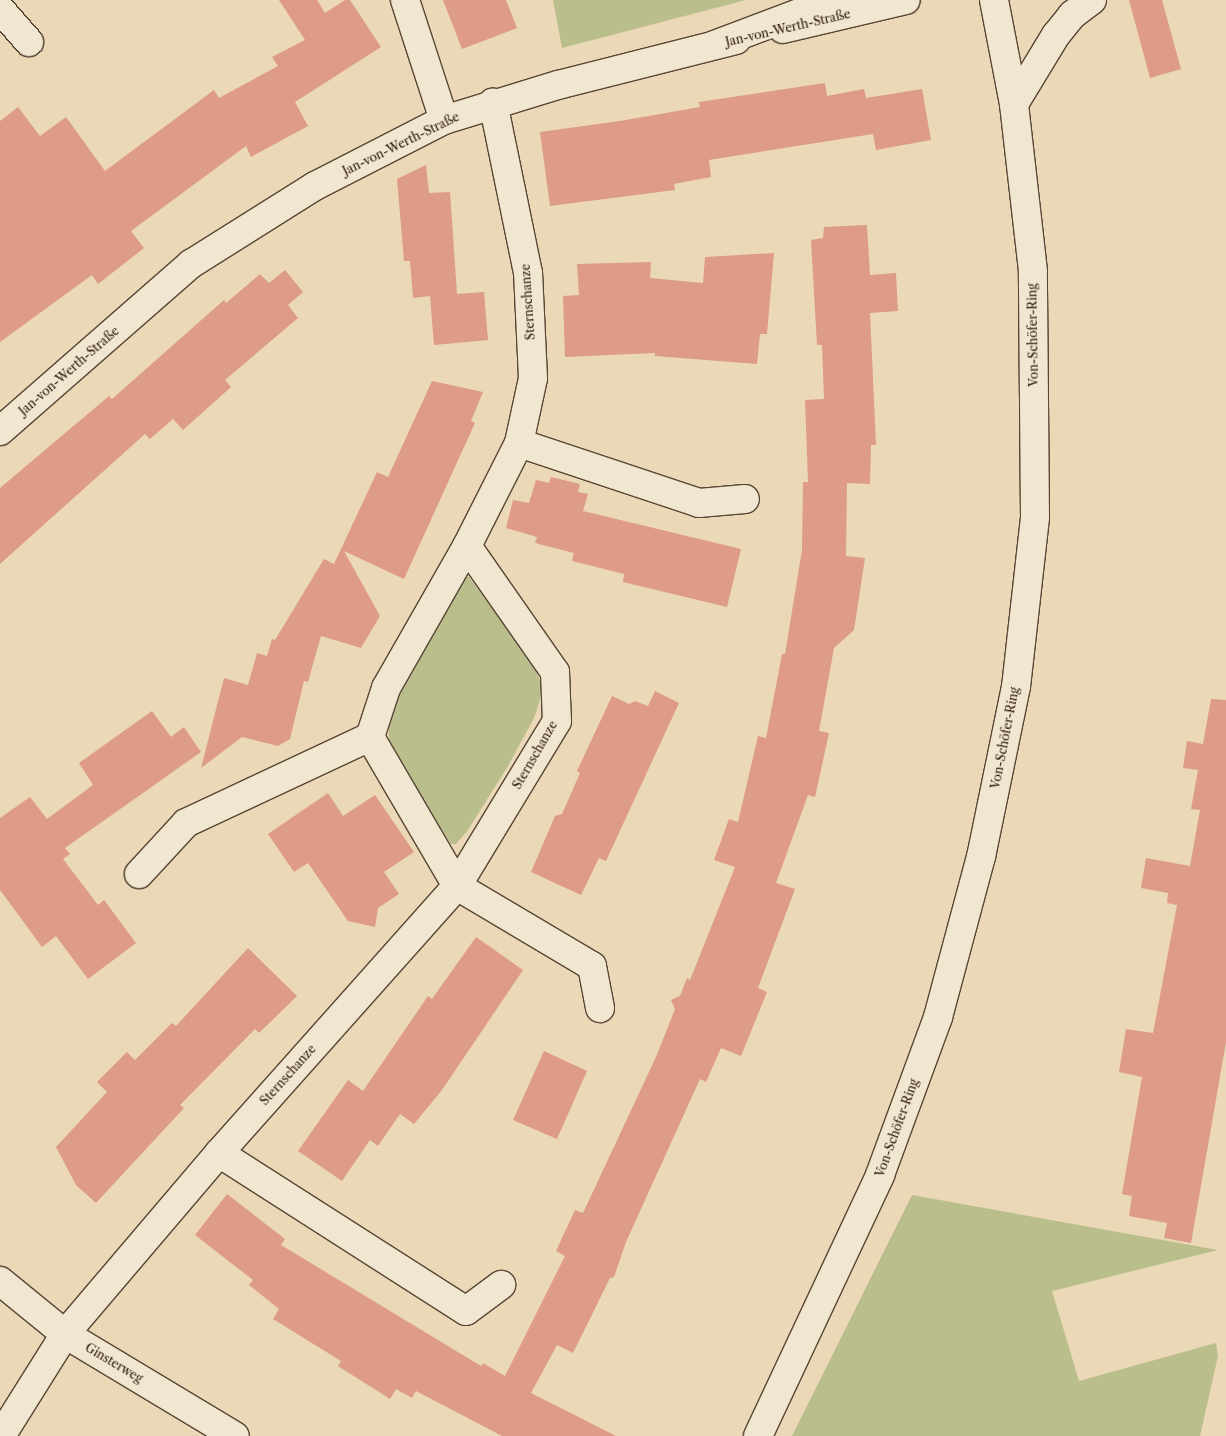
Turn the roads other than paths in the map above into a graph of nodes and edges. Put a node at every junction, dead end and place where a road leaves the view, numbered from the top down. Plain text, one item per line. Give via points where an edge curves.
1 (405, 0) edge
2 (834, 0) edge
3 (906, 0) edge
4 (994, 0) edge
5 (1092, 0) edge
6 (0, 8) edge
7 (29, 42) dead end
8 (714, 45) junction
9 (493, 103) junction
10 (1014, 104) junction
11 (444, 120) junction
12 (0, 431) edge
13 (519, 443) junction
14 (745, 499) dead end
15 (467, 546) junction
16 (370, 737) junction
17 (139, 874) dead end
18 (457, 886) junction
19 (600, 1008) dead end
20 (219, 1153) junction
21 (0, 1281) edge
22 (501, 1285) dead end
23 (65, 1334) junction
24 (1, 1436) edge
25 (235, 1436) edge
26 (758, 1436) edge

1 - 11 street
2 - 8 street
3 - 8 street, Jan-von-Werth-Straße
4 - 10 street, Von-Schöfer-Ring
5 - 10 street via 1072,15 1056,36
6 - 7 street
8 - 9 street, Jan-von-Werth-Straße
9 - 11 street, Jan-von-Werth-Straße
9 - 13 street, Sternschanze via 528,273 533,378
10 - 26 street, Von-Schöfer-Ring via 1033,271 1035,517 1016,687 981,856 938,1017 880,1176
11 - 12 street, Jan-von-Werth-Straße via 315,186 192,264
13 - 14 street via 700,504
13 - 15 street, Sternschanze
15 - 16 street, Sternschanze via 386,688
15 - 18 street, Sternschanze via 555,672 557,721
16 - 17 street via 186,823
16 - 18 street
18 - 19 street via 592,966
18 - 20 street, Sternschanze
20 - 22 street via 466,1311
20 - 23 street, Sternschanze
21 - 23 street, Ginsterweg
23 - 24 street, Sternschanze
23 - 25 street, Ginsterweg

